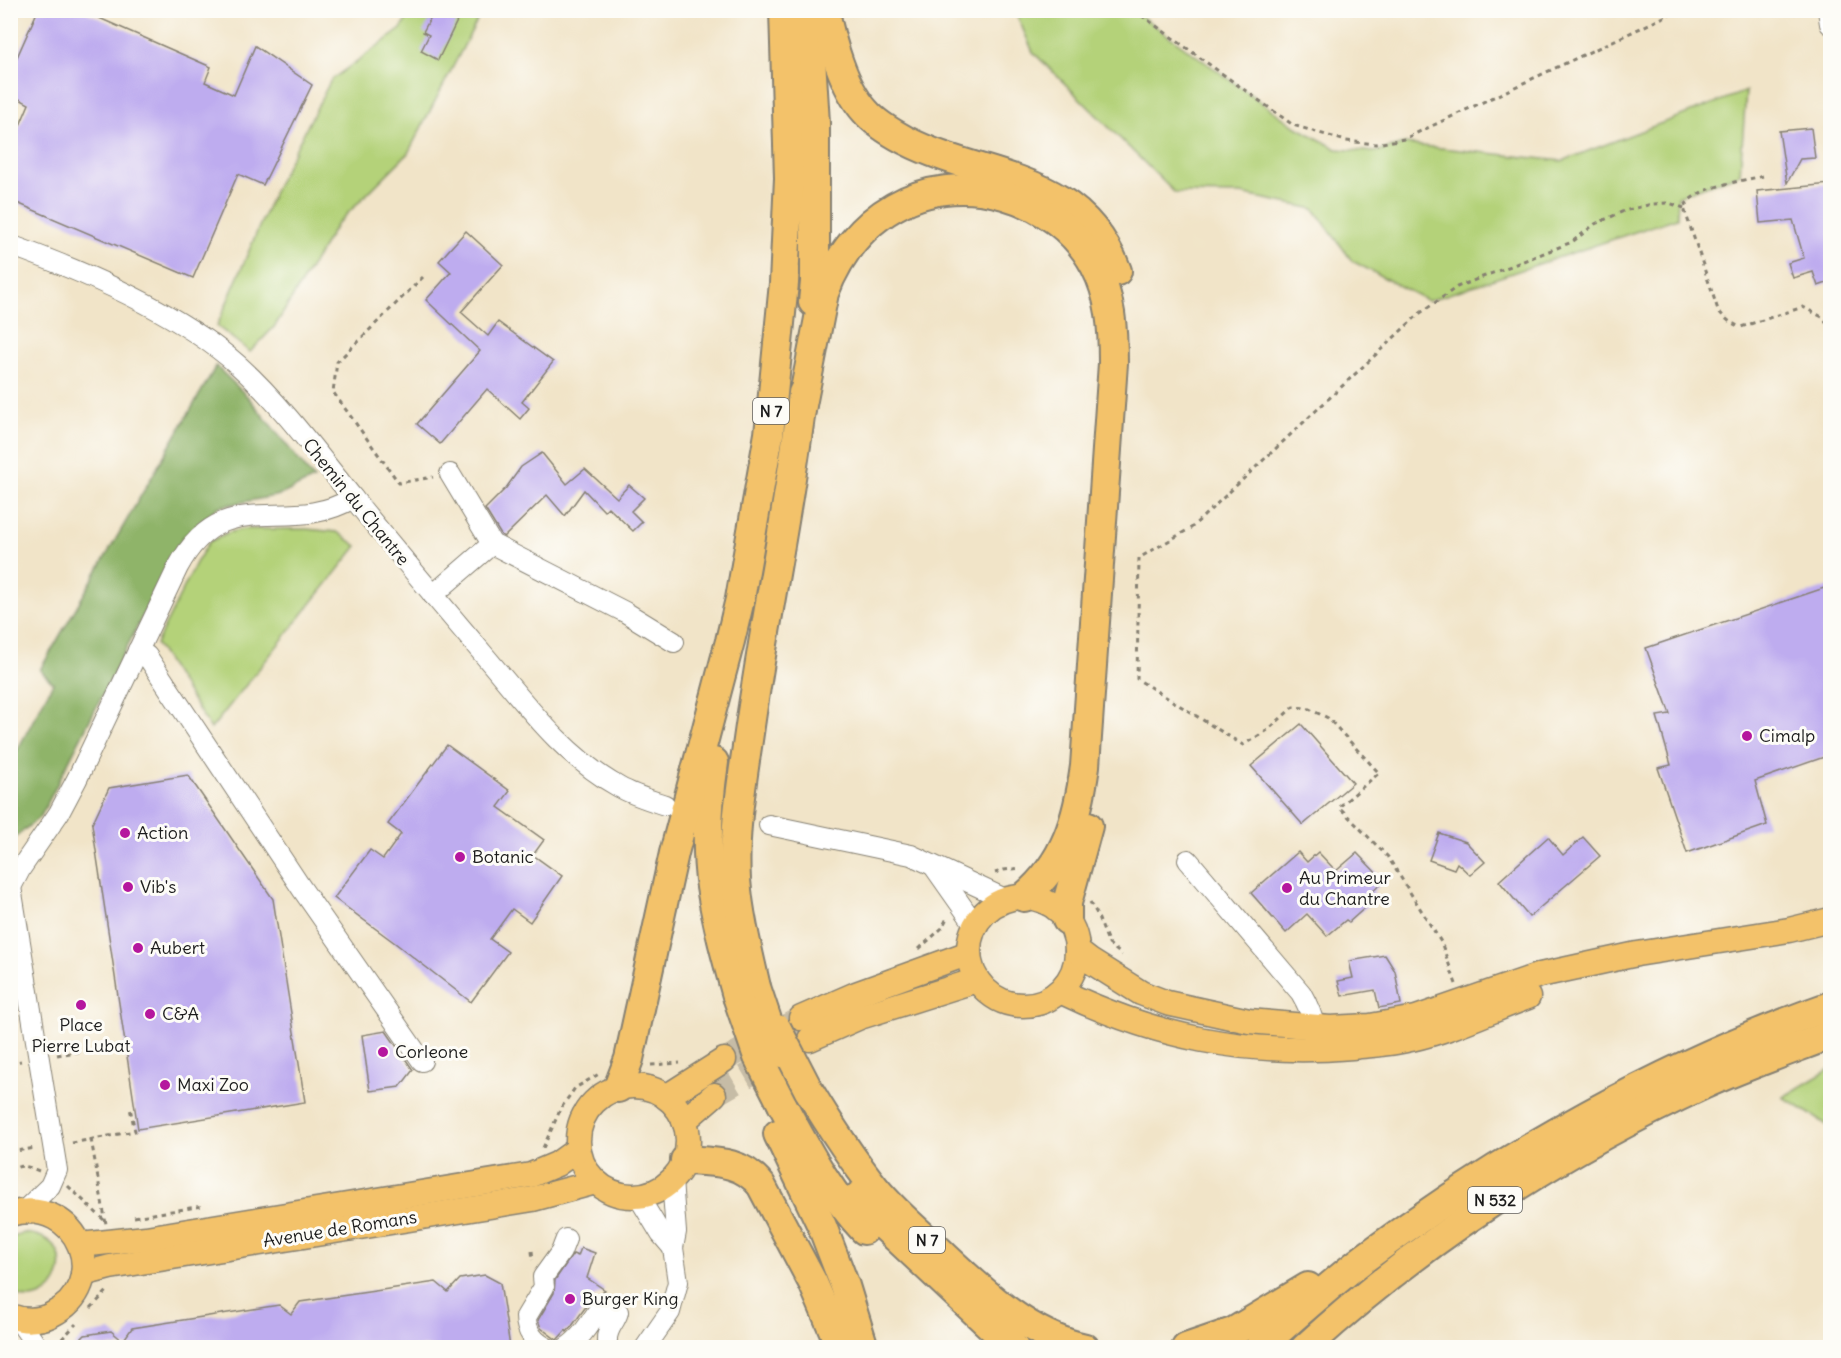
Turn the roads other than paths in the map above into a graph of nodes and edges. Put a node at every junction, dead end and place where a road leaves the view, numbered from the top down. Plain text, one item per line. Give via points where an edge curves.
1 (784, 10) edge
2 (1828, 10) edge
3 (820, 16) edge
4 (1830, 24) edge
5 (10, 244) edge
6 (801, 410) junction
7 (450, 474) road end
8 (353, 498) junction
9 (492, 544) junction
10 (433, 596) junction
11 (730, 641) junction
12 (674, 642) dead end
13 (138, 650) junction
14 (665, 805) dead end
15 (769, 825) dead end
16 (1188, 860) dead end
17 (933, 866) junction
18 (1061, 876) junction
19 (11, 887) edge
20 (1015, 898) junction
21 (1067, 920) junction
22 (1830, 920) edge
23 (975, 924) junction
24 (1830, 927) edge
25 (1789, 930) junction
26 (1077, 951) junction
27 (969, 953) junction
28 (1600, 963) junction
29 (977, 980) junction
30 (1060, 991) junction
31 (740, 995) junction
32 (1830, 1006) edge
33 (1314, 1027) junction
34 (1830, 1035) edge
35 (1257, 1048) junction
36 (724, 1060) tunnel mouth
37 (422, 1061) dead end
38 (618, 1088) junction
39 (714, 1095) tunnel mouth
40 (666, 1097) junction
41 (788, 1101) junction
42 (684, 1120) junction
43 (578, 1149) junction
44 (679, 1170) junction
45 (52, 1181) junction
46 (596, 1182) junction
47 (638, 1196) junction
48 (18, 1212) edge
49 (56, 1217) junction
50 (1405, 1229) junction
51 (566, 1239) dead end
52 (80, 1245) junction
53 (674, 1248) junction
54 (83, 1274) junction
55 (48, 1316) junction
56 (14, 1317) edge
57 (607, 1341) dead end
58 (39, 1347) edge
59 (547, 1347) edge
60 (566, 1347) edge
61 (645, 1347) edge
62 (841, 1347) edge
63 (864, 1347) edge
64 (987, 1347) edge
65 (1014, 1347) edge
66 (1085, 1347) edge
67 (1186, 1347) edge
68 (1258, 1347) edge
69 (1305, 1347) edge

1 - 11 highway, N 7 via 789,178 784,283 769,434
2 - 4 street
3 - 6 highway, N 7 via 815,282
3 - 18 highway via 845,80 865,111 892,133 928,152 1053,194 1097,231 1123,287 1128,355 1100,769 1081,853
5 - 8 street, Chemin du Chantre via 56,261 166,315 237,364
6 - 18 highway via 831,275 861,232 901,203 955,188 1014,198 1031,204 1058,223 1095,266 1109,309 1113,363 1086,754 1080,801 1065,846
6 - 31 highway, N 7 via 736,831 736,880 742,928
7 - 9 street
8 - 10 street, Chemin du Chantre
8 - 13 street via 323,511 230,518 204,532 185,554
9 - 10 street
9 - 12 street via 625,612
10 - 14 street, Chemin du Chantre via 561,745 620,788
11 - 31 highway, N 7 via 709,797 708,847 711,886 724,949
11 - 38 highway via 674,853 629,1059
13 - 19 street via 59,813
13 - 37 street via 147,656
15 - 17 street via 910,855
16 - 33 street via 1301,993
17 - 20 street
17 - 23 street
18 - 20 highway
18 - 21 highway
19 - 45 street via 57,1170
20 - 21 main road via 1041,900
20 - 23 main road via 988,909
21 - 26 main road
22 - 25 main road
23 - 27 main road
24 - 25 main road
25 - 28 main road
26 - 30 main road via 1075,965
26 - 33 main road via 1141,993 1167,1003 1249,1021
27 - 29 main road
27 - 29 main road via 856,994 806,1029 860,1017
28 - 33 main road via 1540,975 1416,1018 1370,1026
28 - 35 main road via 1547,990 1410,1040 1300,1050
29 - 30 main road via 999,1000 1012,1004 1040,1002
30 - 35 main road via 1129,1021 1177,1035
31 - 41 highway, N 7, bridge via 775,1047
32 - 50 highway, N 532 via 1737,1042 1612,1101 1483,1176
33 - 35 street via 1316,1040 1286,1041
34 - 69 highway, N 532 via 1705,1084 1547,1168 1436,1240
36 - 40 main road
38 - 40 main road via 643,1086
38 - 43 main road via 595,1100 586,1111 580,1122
39 - 42 main road
40 - 42 main road
41 - 63 highway, N 7 via 822,1226
41 - 64 highway, N 7 via 812,1160 847,1212
41 - 65 highway, N 7 via 878,1219
41 - 66 highway, N 7 via 836,1136 870,1181 912,1226 1009,1311 1044,1334
42 - 44 main road via 688,1147
43 - 46 main road via 584,1167
43 - 52 main road, Avenue de Romans via 531,1175 146,1238
44 - 47 main road via 662,1188
44 - 53 street
44 - 62 highway via 721,1163 744,1169 753,1176 813,1283
45 - 48 street
45 - 49 street
46 - 47 main road via 616,1194
46 - 54 main road, Avenue de Romans via 533,1199
47 - 53 street
48 - 49 main road
49 - 52 main road via 74,1233
50 - 67 highway via 1233,1332
50 - 68 highway, N 532
51 - 59 street via 543,1277 544,1287 526,1317 528,1332
52 - 54 main road
53 - 61 street via 678,1282 670,1312
54 - 55 main road via 71,1300
55 - 56 main road via 32,1320
55 - 58 street
56 - 58 street
57 - 60 street via 606,1333 618,1312 610,1305 602,1305 575,1342

